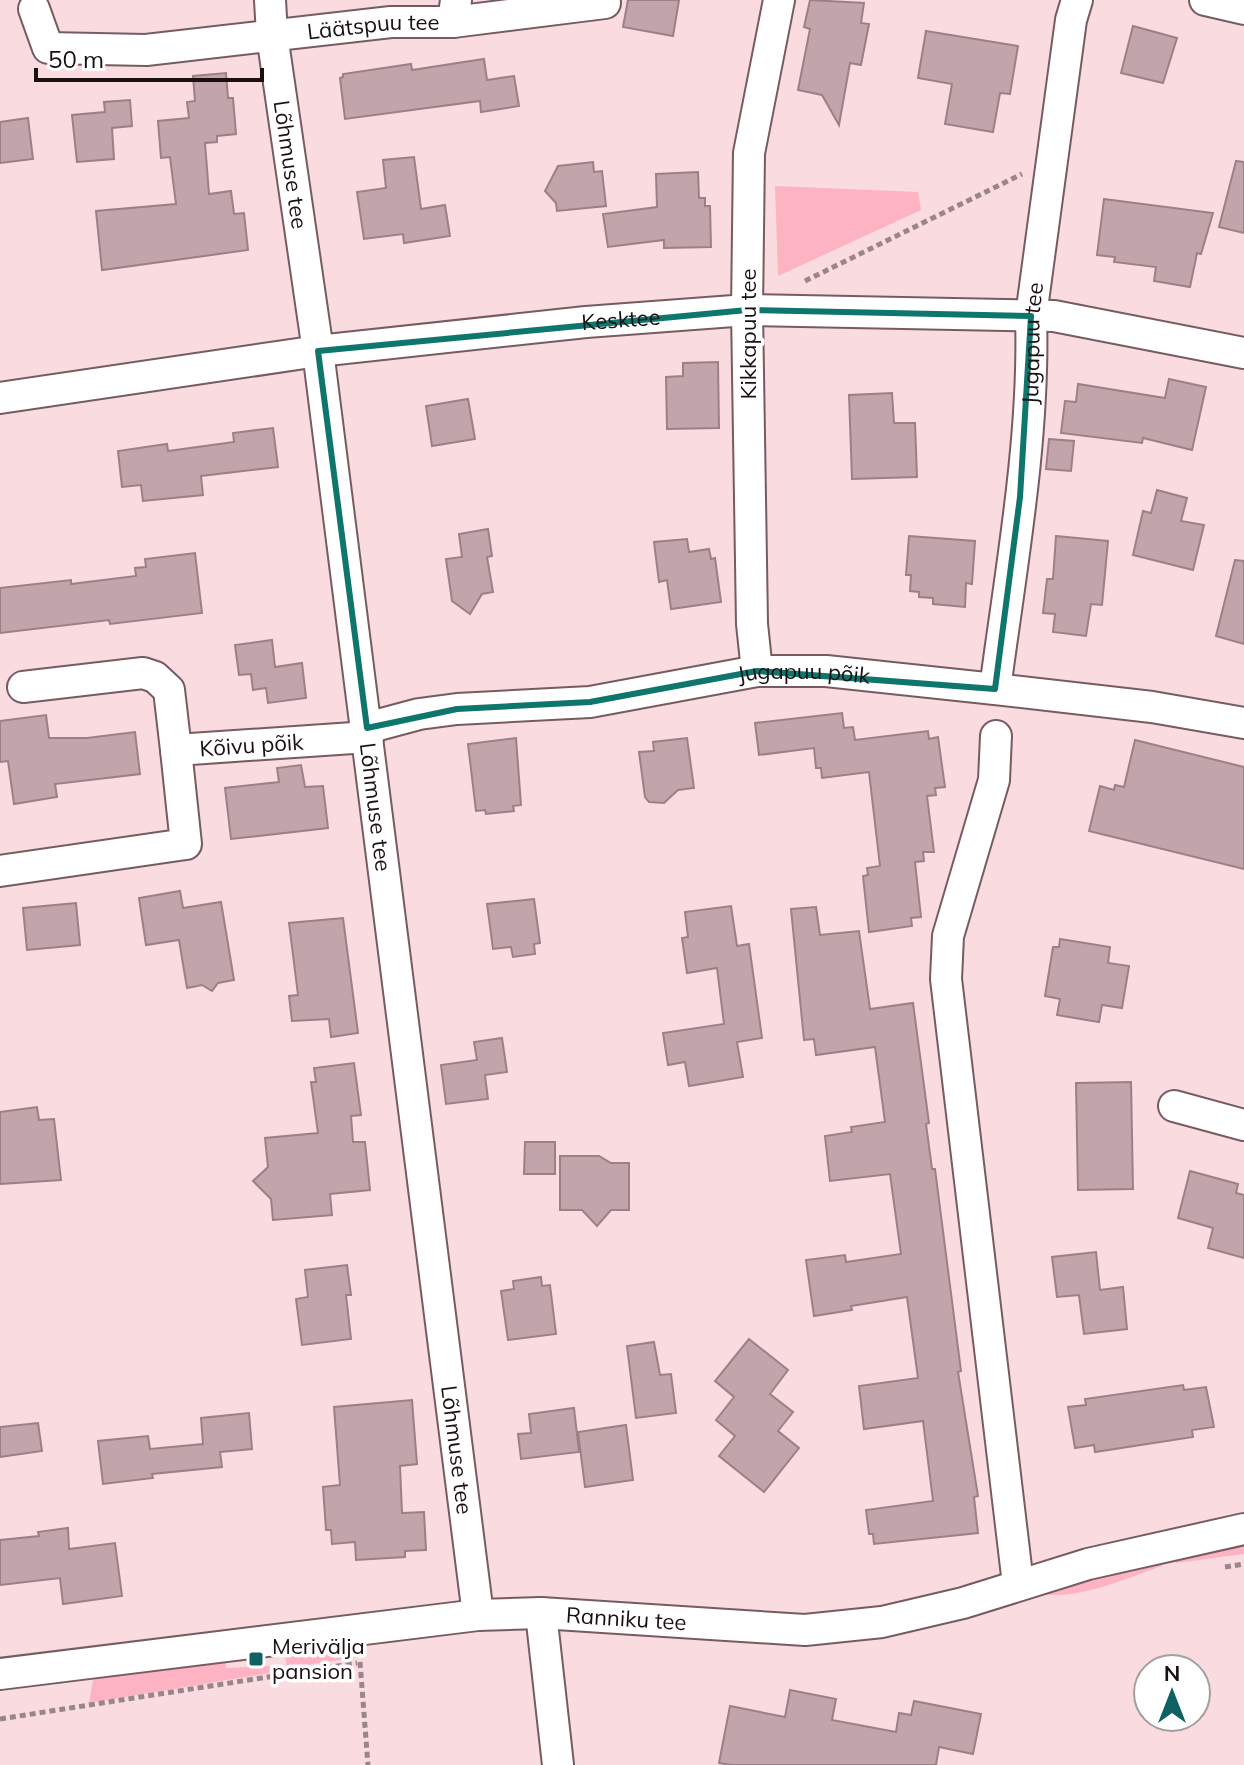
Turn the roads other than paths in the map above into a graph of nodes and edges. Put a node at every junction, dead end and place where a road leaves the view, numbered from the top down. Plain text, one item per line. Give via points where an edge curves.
1 (270, 0) edge
2 (779, 0) edge
3 (1077, 0) edge
4 (1205, 0) edge
5 (605, 3) dead end
6 (34, 9) dead end
7 (1244, 9) edge
8 (454, 11) edge
9 (272, 35) junction
10 (747, 310) junction
11 (1031, 316) junction
12 (318, 351) junction
13 (1244, 353) edge
14 (0, 398) edge
15 (757, 671) junction
16 (23, 687) dead end
17 (995, 689) junction
18 (1244, 723) edge
19 (367, 732) junction
20 (996, 736) dead end
21 (176, 750) junction
22 (0, 871) edge
23 (1174, 1106) dead end
24 (1244, 1125) edge
25 (1244, 1529) edge
26 (1018, 1584) junction
27 (541, 1613) junction
28 (478, 1615) junction
29 (0, 1674) edge
30 (558, 1765) edge

1 - 9 street, Lõhmuse tee
2 - 10 street, Kikkapuu tee via 749,153
3 - 11 street, Jugapuu tee
4 - 7 street
5 - 8 street, Läätspuu tee
6 - 9 street, Läätspuu tee via 48,48 146,50
8 - 9 street, Läätspuu tee
9 - 12 street, Lõhmuse tee
10 - 11 street, Kesktee
10 - 12 street, Kesktee
10 - 15 street, Kikkapuu tee
11 - 13 street, Kesktee
11 - 17 street, Jugapuu tee via 1033,359 1020,497
12 - 14 street, Kesktee
12 - 19 street, Lõhmuse tee
15 - 17 street, Jugapuu põik via 826,671
15 - 19 street, Jugapuu põik via 590,702 419,714
16 - 21 street via 143,673 155,677 169,690
17 - 18 street, Jugapuu põik
19 - 21 street, Kõivu põik
19 - 28 street, Lõhmuse tee
20 - 26 street via 994,780 948,936 946,979
21 - 22 street, Kõivu põik via 186,844
23 - 24 street
25 - 26 street, Ranniku tee
26 - 27 street, Ranniku tee via 882,1622 805,1630
27 - 28 street, Ranniku tee
27 - 30 street
28 - 29 street, Ranniku tee

